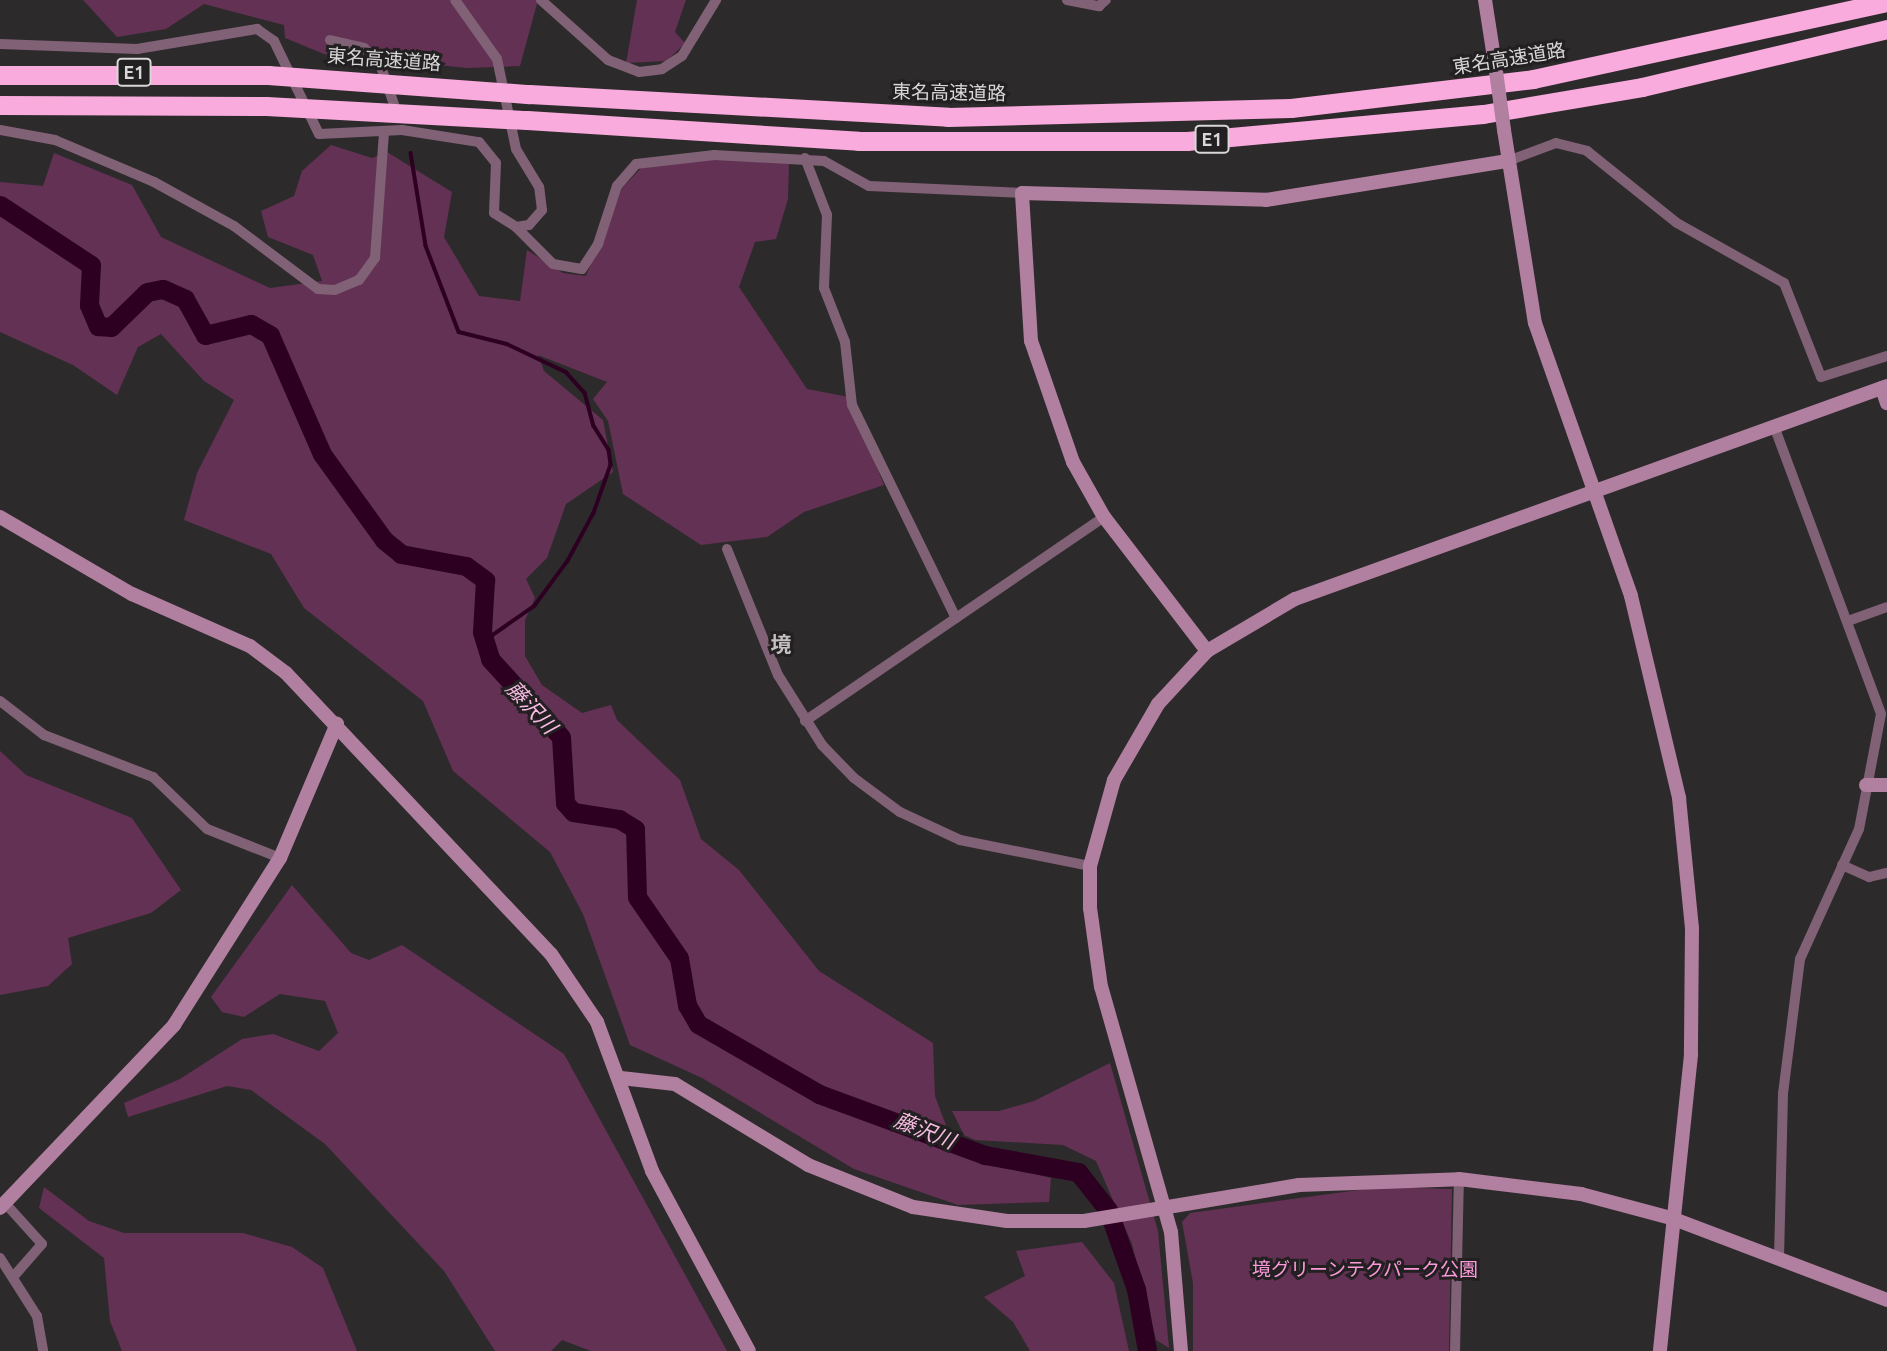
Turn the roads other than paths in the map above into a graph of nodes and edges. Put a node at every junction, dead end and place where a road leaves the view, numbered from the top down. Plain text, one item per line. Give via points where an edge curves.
1 (455, 0) edge
2 (541, 0) edge
3 (716, 0) edge
4 (1068, 0) edge
5 (1106, 0) edge
6 (1485, 0) edge
7 (1887, 2) edge
8 (1887, 29) edge
9 (330, 40) dead end
10 (0, 44) edge
11 (380, 64) junction
12 (422, 64) dead end
13 (0, 75) edge
14 (0, 105) edge
15 (0, 130) edge
16 (402, 130) junction
17 (384, 133) junction
18 (806, 159) junction
19 (1508, 161) junction
20 (1022, 193) junction
21 (516, 227) junction
22 (1887, 356) edge
23 (1884, 387) edge
24 (1887, 403) edge
25 (1774, 426) junction
26 (1594, 491) junction
27 (0, 517) edge
28 (1104, 517) junction
29 (727, 549) dead end
30 (1887, 607) edge
31 (956, 618) junction
32 (1848, 621) junction
33 (1207, 651) junction
34 (0, 701) edge
35 (1884, 714) edge
36 (805, 721) junction
37 (337, 724) junction
38 (1866, 785) junction
39 (1887, 785) edge
40 (280, 858) junction
41 (1842, 865) junction
42 (1090, 866) junction
43 (1887, 873) edge
44 (621, 1078) junction
45 (1460, 1179) junction
46 (3, 1206) edge
47 (1163, 1208) junction
48 (1674, 1219) junction
49 (1779, 1257) junction
50 (0, 1258) edge
51 (14, 1276) junction
52 (1887, 1300) edge
53 (43, 1351) edge
54 (750, 1351) edge
55 (1181, 1351) edge
56 (1455, 1351) edge
57 (1660, 1351) edge

1 - 21 street via 497,58 516,149 543,200 537,219
2 - 3 street via 608,60 639,72 662,69 682,56
4 - 5 street via 1099,6
6 - 19 street, bridge
7 - 13 highway, 東名高速道路 / E1, bridge via 1534,79 1291,108 948,117 268,75
8 - 14 highway, E1, bridge via 1642,87 1483,114 1187,141 858,141 266,106
9 - 11 street via 364,48
10 - 17 street via 137,49 257,29 274,41 319,134
11 - 12 street
11 - 16 street
15 - 17 street via 55,140 154,182 234,226 318,289 335,290 359,280 375,258
16 - 17 street
16 - 21 street via 488,148 496,163 494,213
18 - 20 street via 824,160 869,186
18 - 21 street via 714,155 636,164 617,186 598,244 582,270 553,264
18 - 31 street via 827,215 824,288 845,342 852,405
19 - 20 street via 1266,201
19 - 22 street via 1556,143 1587,151 1677,223 1784,283 1821,377
19 - 26 street via 1535,323
20 - 28 street via 1031,341 1073,462
23 - 24 street
23 - 25 street
25 - 26 street
25 - 32 street
26 - 33 street via 1295,599
26 - 48 street via 1649,659 1679,798 1692,928 1691,1055
27 - 37 street via 132,594 250,646
28 - 31 street
28 - 33 street
29 - 36 street via 778,675
30 - 32 street
31 - 36 street
32 - 35 street
33 - 42 street via 1136,737 1114,780
34 - 40 street via 44,735 153,777 206,829
35 - 38 street
36 - 42 street via 854,778 927,826 1006,854
37 - 40 street
37 - 44 street via 551,954 585,1002
38 - 39 street
38 - 41 street via 1859,829
40 - 46 street via 174,1026
41 - 43 street via 1869,877
41 - 49 street via 1800,960 1783,1094
42 - 47 street via 1101,987
44 - 47 street via 675,1084 819,1171 913,1207 1007,1221 1084,1220
44 - 54 street via 652,1171
45 - 47 street via 1299,1185
45 - 48 street via 1581,1194
45 - 56 street
46 - 51 street via 42,1244
47 - 55 street via 1178,1270
48 - 49 street
48 - 57 street
49 - 52 street
50 - 51 street
51 - 53 street via 37,1316

